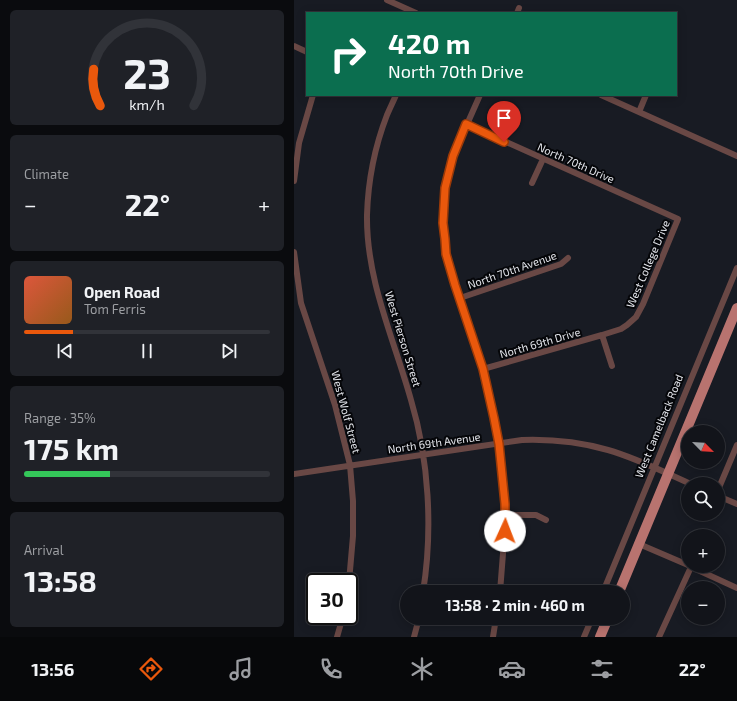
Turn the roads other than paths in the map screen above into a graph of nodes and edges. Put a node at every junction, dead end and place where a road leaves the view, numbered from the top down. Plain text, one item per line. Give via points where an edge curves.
1 (387, 0) edge
2 (414, 12) edge
3 (294, 46) edge
4 (306, 52) edge
5 (313, 96) edge
6 (396, 96) edge
7 (480, 96) edge
8 (603, 96) edge
9 (646, 96) edge
10 (639, 112) junction
11 (466, 124) junction
12 (737, 156) edge
13 (543, 159) junction
14 (294, 181) edge
15 (532, 183) dead end
16 (678, 219) joint
17 (294, 252) edge
18 (568, 258) dead end
19 (737, 268) edge
20 (460, 298) junction
21 (737, 308) edge
22 (636, 317) joint
23 (602, 335) junction
24 (612, 366) dead end
25 (483, 369) junction
26 (499, 444) junction
27 (737, 445) edge
28 (423, 454) junction
29 (350, 465) junction
30 (654, 468) junction
31 (294, 474) edge
32 (668, 474) junction
33 (723, 477) edge
34 (681, 480) edge
35 (725, 499) edge
36 (737, 504) edge
37 (506, 515) junction
38 (546, 520) dead end
39 (639, 544) junction
40 (681, 562) edge
41 (350, 573) edge
42 (686, 573) edge
43 (704, 573) edge
44 (424, 585) edge
45 (501, 585) edge
46 (606, 585) edge
47 (622, 585) edge
48 (737, 588) edge
49 (340, 625) edge
50 (417, 625) edge
51 (495, 625) edge
52 (589, 625) edge
53 (605, 625) edge
54 (337, 637) edge
55 (414, 637) edge
56 (493, 637) edge
57 (584, 637) edge
58 (600, 637) edge
59 (658, 637) edge

1 - 2 street
3 - 4 street
5 - 14 street via 299,143
6 - 28 street, West Pierson Street via 382,131 371,178 367,215 368,240 379,298 412,401
7 - 11 street
8 - 10 street
9 - 10 street
10 - 12 street
11 - 13 street, North 70th Drive
11 - 20 street via 453,156 445,188 443,223 446,254
13 - 15 street
13 - 16 street, North 70th Drive
16 - 22 street, West College Drive
17 - 29 street, West Wolf Street via 301,303 336,406
18 - 20 street, North 70th Avenue via 561,264
19 - 30 street, West Camelback Road
20 - 25 street
21 - 32 main road
22 - 23 street, North 69th Drive via 621,329
23 - 24 street
23 - 25 street, North 69th Drive
25 - 26 street
26 - 28 street, North 69th Avenue
26 - 30 street, North 69th Avenue via 542,439 578,443 609,450
26 - 37 street
27 - 33 street
28 - 29 street, North 69th Avenue
28 - 44 street, West Pierson Street via 428,497
29 - 31 street, North 69th Avenue
29 - 41 street, West Wolf Street via 354,536
30 - 32 street, North 69th Avenue
30 - 46 street, West Camelback Road
32 - 34 street, North 69th Avenue
32 - 39 main road
35 - 36 street
37 - 38 street via 536,515
37 - 45 street
39 - 40 street
39 - 47 main road
42 - 59 street
43 - 48 street
49 - 54 street
50 - 55 street
51 - 56 street
52 - 57 street
53 - 58 main road

